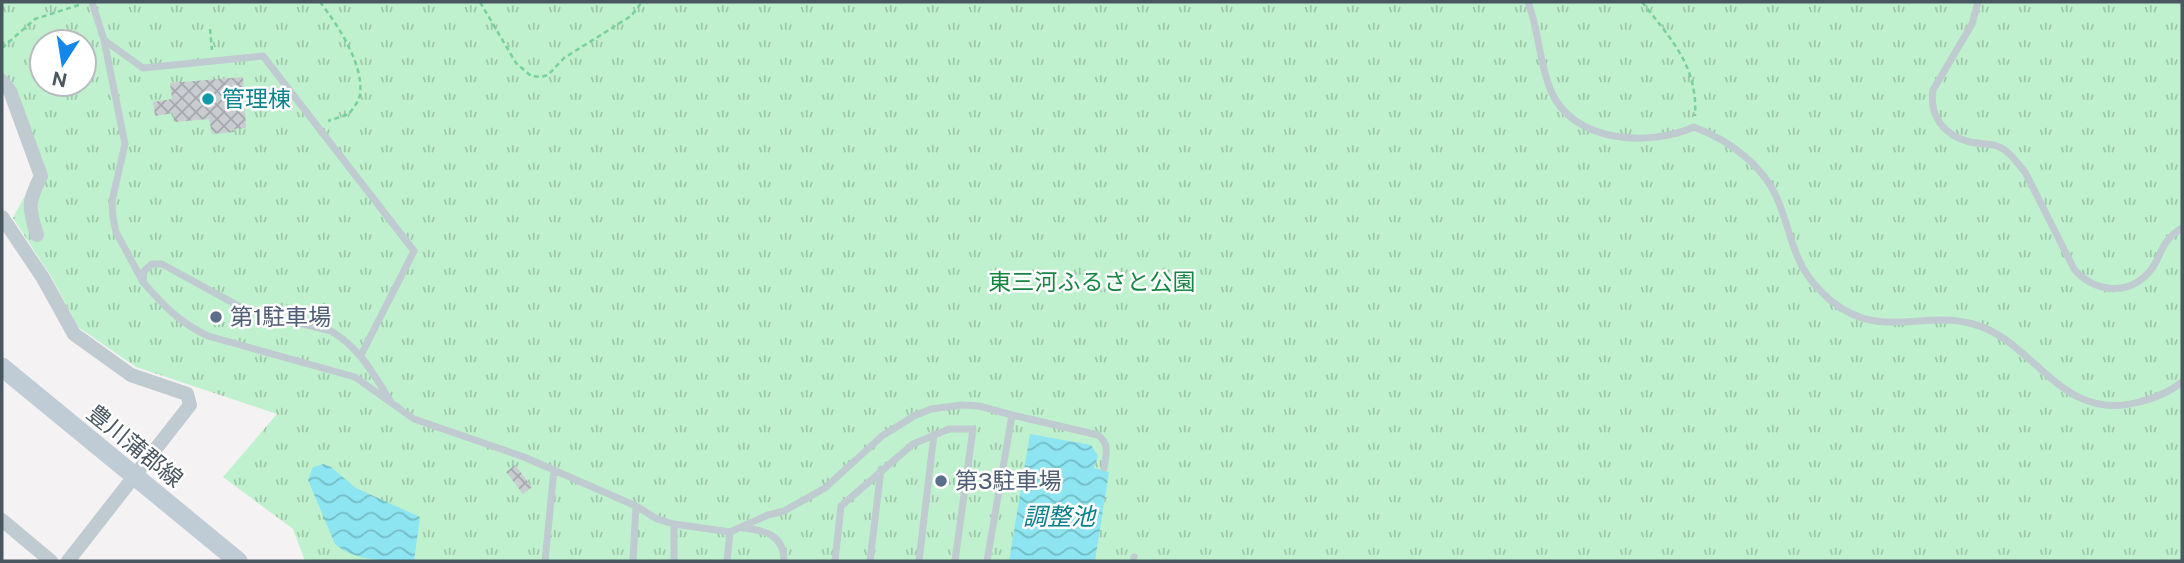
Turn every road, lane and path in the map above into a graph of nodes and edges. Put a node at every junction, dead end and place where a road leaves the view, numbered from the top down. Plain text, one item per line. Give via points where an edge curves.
1 (90, 2) edge
2 (320, 2) edge
3 (480, 2) edge
4 (642, 2) edge
5 (1528, 2) edge
6 (1642, 2) edge
7 (1978, 2) edge
8 (210, 29) dead end
9 (104, 40) junction
10 (2, 48) edge
11 (213, 61) junction
12 (2, 81) edge
13 (317, 125) junction
14 (1694, 127) junction
15 (2, 217) edge
16 (2182, 228) edge
17 (37, 234) dead end
18 (143, 282) junction
19 (361, 355) junction
20 (2, 367) edge
21 (2182, 382) edge
22 (391, 402) junction
23 (1012, 415) junction
24 (934, 434) junction
25 (1104, 468) dead end
26 (881, 469) junction
27 (554, 470) junction
28 (134, 478) junction
29 (636, 506) junction
30 (2, 520) edge
31 (674, 524) junction
32 (742, 528) junction
33 (730, 532) junction
34 (51, 561) edge
35 (68, 561) edge
36 (238, 561) edge
37 (545, 561) edge
38 (634, 561) edge
39 (674, 561) edge
40 (727, 561) edge
41 (784, 561) edge
42 (835, 561) edge
43 (870, 561) edge
44 (919, 561) edge
45 (955, 561) edge
46 (987, 561) edge

1 - 9 lane
1 - 10 path via 35,19
2 - 13 path via 350,49 360,94 349,114
3 - 4 path via 516,63 531,76 541,77 631,16
5 - 14 lane via 1549,88 1567,116 1617,137 1667,136
6 - 14 path via 1676,44 1692,80
7 - 16 lane via 1972,23 1933,90 1931,102 1941,126 1969,142 1999,147 2017,162 2074,269 2095,286 2110,290 2138,282 2151,270 2166,241
8 - 11 path
9 - 11 lane via 143,68
9 - 18 lane via 125,144 112,201 113,218
11 - 13 lane via 263,56
12 - 17 street via 10,91 41,176 30,211
13 - 19 lane via 414,251
14 - 21 lane via 1732,146 1758,171 1778,202 1806,275 1831,301 1848,310 1887,324 1948,320 1978,325 2011,345 2061,388 2106,405 2154,398
15 - 28 street via 74,334 131,374 187,394 190,405
18 - 19 lane via 144,271 152,264 162,264 244,309 331,331
18 - 22 lane via 189,327 355,377
19 - 22 lane
20 - 28 main road, 豊川蒲郡線
22 - 27 lane via 414,419
23 - 25 lane via 1098,435 1107,446
23 - 32 lane via 962,405 914,416 882,436 825,488
23 - 46 lane
24 - 26 lane
24 - 44 lane
24 - 45 lane via 973,429
26 - 42 lane via 841,506
26 - 43 lane
27 - 29 lane
27 - 37 lane
28 - 35 street
28 - 36 main road, 豊川蒲郡線
29 - 31 lane
29 - 38 lane
30 - 34 street
31 - 33 lane
31 - 39 lane
32 - 33 lane
32 - 41 lane via 771,534 781,543
33 - 40 lane

